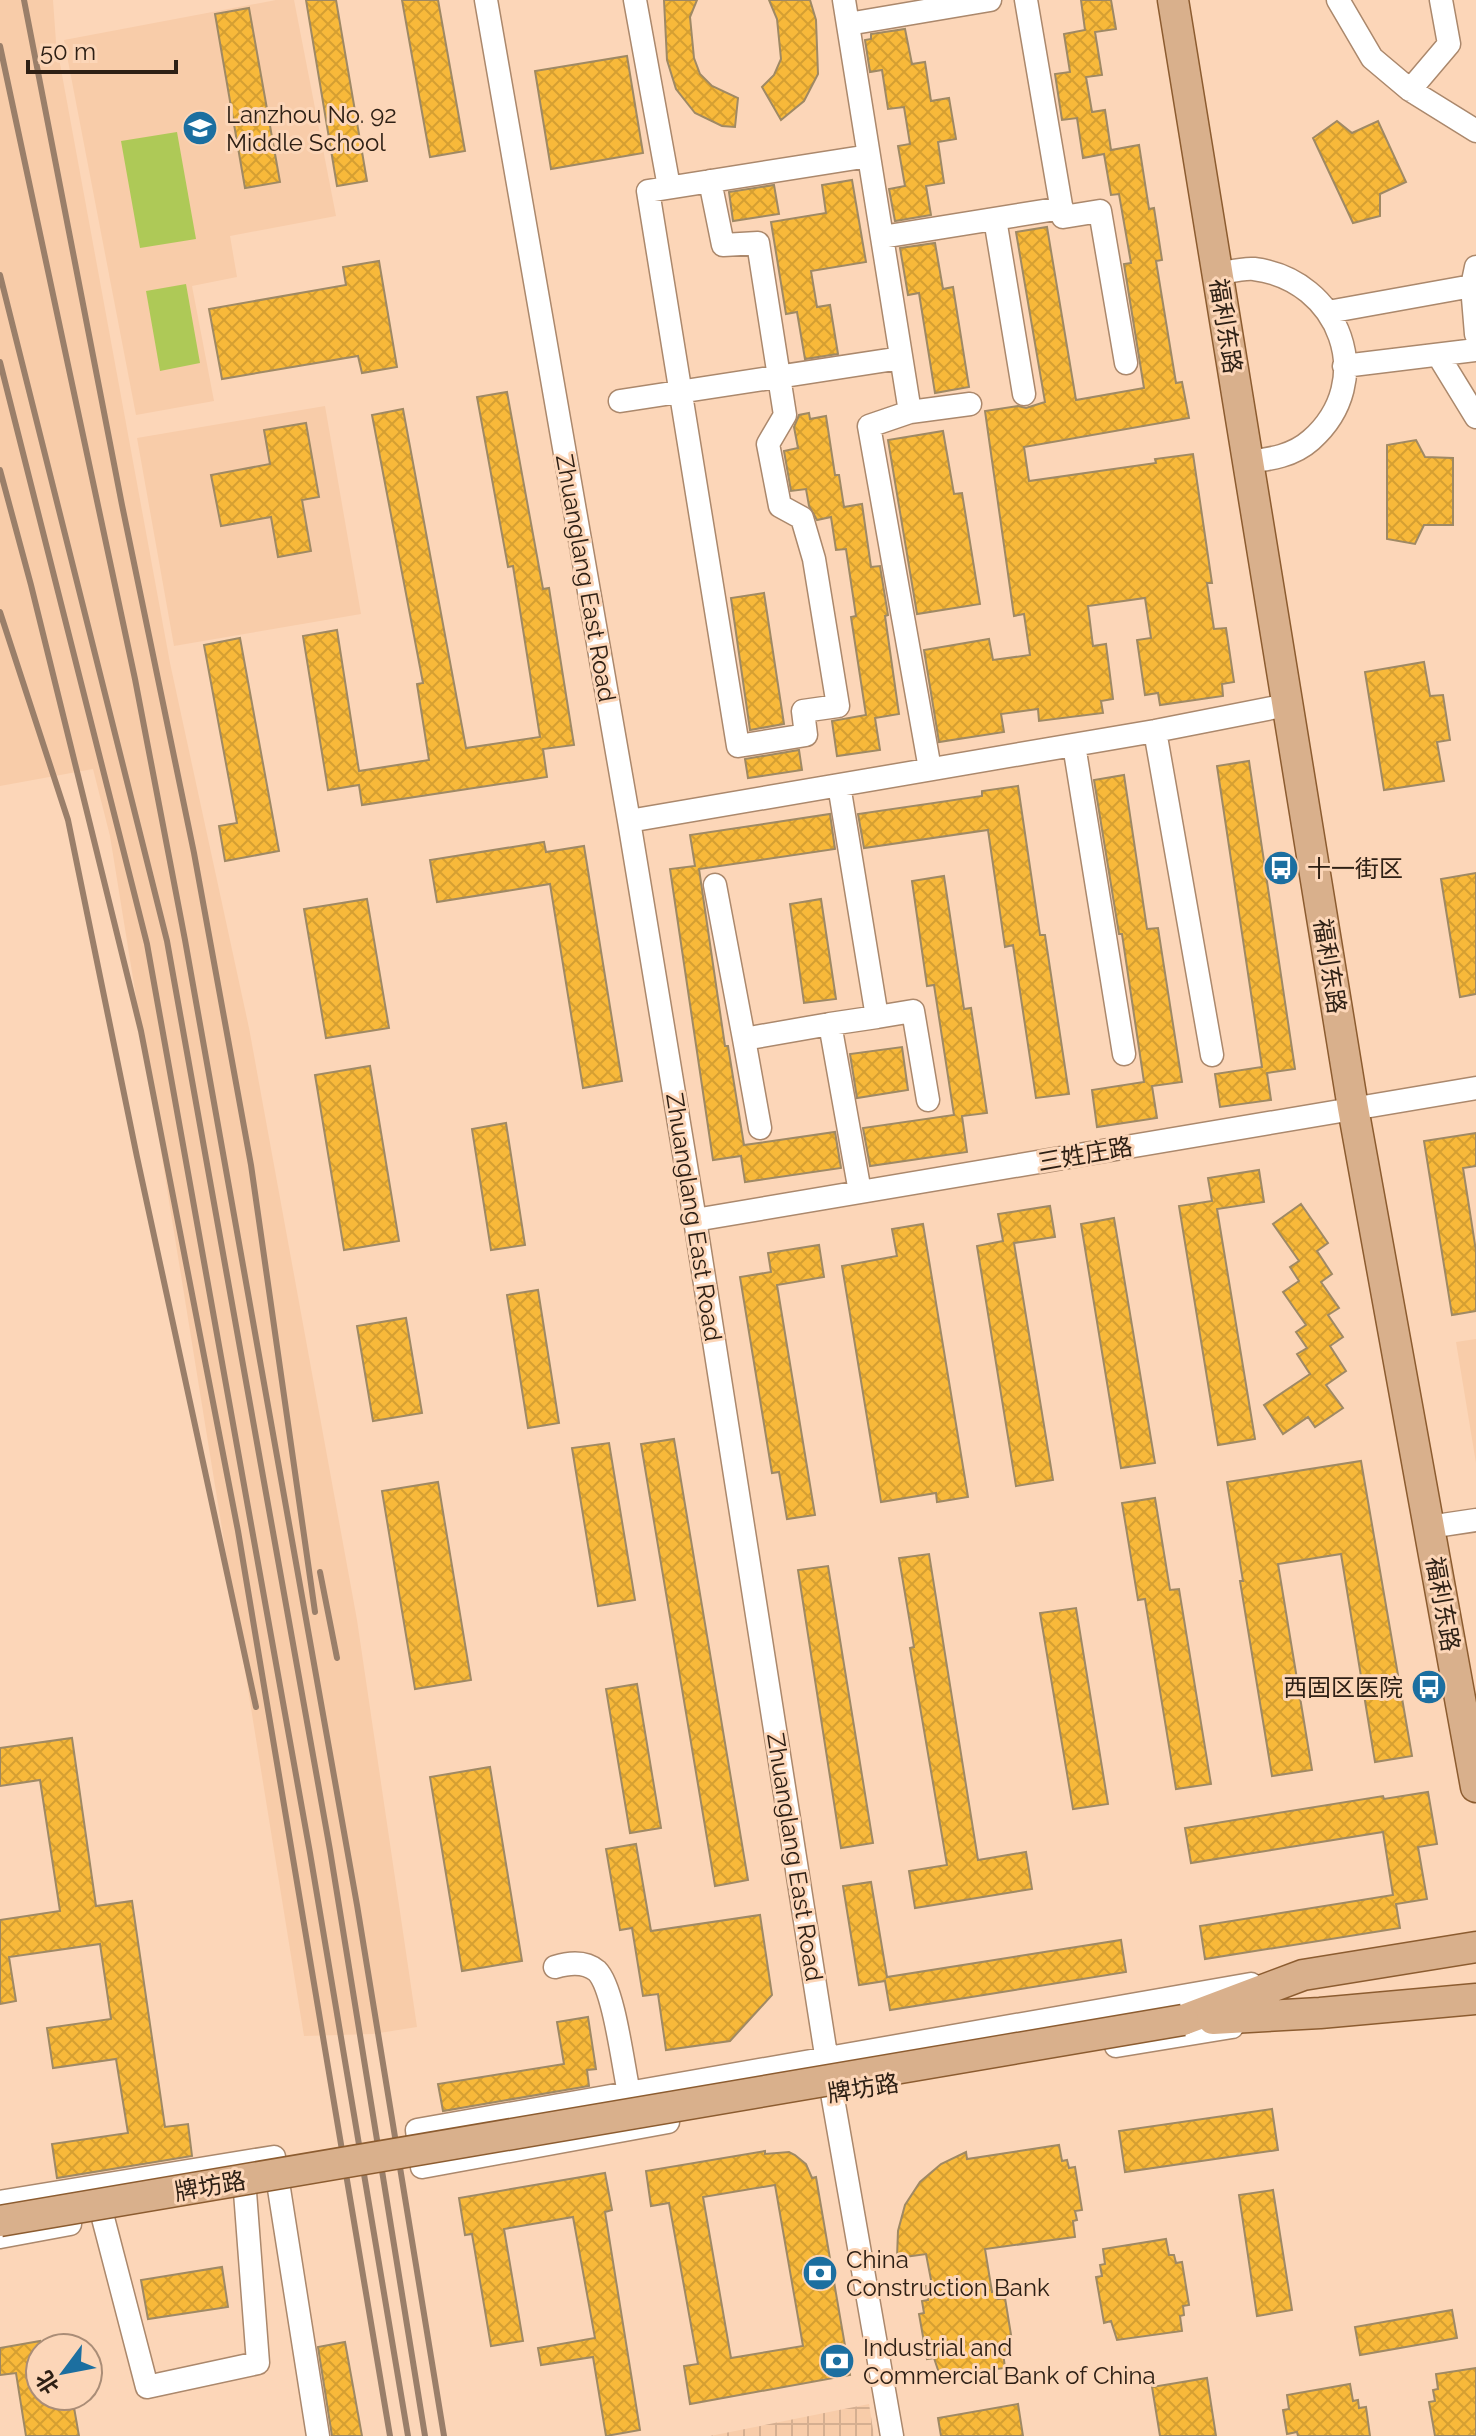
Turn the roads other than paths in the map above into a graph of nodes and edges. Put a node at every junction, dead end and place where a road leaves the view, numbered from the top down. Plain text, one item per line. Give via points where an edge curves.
1 (486, 0) edge
2 (635, 0) edge
3 (844, 0) edge
4 (990, 0) edge
5 (1026, 0) edge
6 (1173, 0) edge
7 (1338, 0) edge
8 (1441, 0) edge
9 (964, 2) edge
10 (848, 24) junction
11 (1410, 90) junction
12 (1476, 131) edge
13 (869, 156) junction
14 (710, 181) junction
15 (669, 187) junction
16 (1062, 208) junction
17 (995, 219) junction
18 (882, 237) junction
19 (1218, 274) junction
20 (1474, 276) edge
21 (1328, 312) junction
22 (1476, 334) edge
23 (1476, 350) edge
24 (1438, 355) junction
25 (901, 358) junction
26 (1126, 363) dead end
27 (1344, 366) junction
28 (780, 377) junction
29 (681, 392) junction
30 (1024, 394) dead end
31 (620, 401) dead end
32 (970, 404) dead end
33 (910, 412) junction
34 (1476, 417) edge
35 (1248, 462) junction
36 (1287, 705) junction
37 (1155, 731) junction
38 (1074, 745) junction
39 (930, 769) junction
40 (839, 785) junction
41 (629, 821) junction
42 (715, 885) dead end
43 (877, 1017) junction
44 (830, 1024) junction
45 (744, 1039) junction
46 (1124, 1054) dead end
47 (1212, 1055) dead end
48 (1476, 1088) edge
49 (928, 1100) dead end
50 (1353, 1108) junction
51 (760, 1128) dead end
52 (860, 1192) junction
53 (695, 1220) junction
54 (1476, 1520) edge
55 (1429, 1527) junction
56 (1476, 1787) edge
57 (1476, 1947) edge
58 (555, 1967) dead end
59 (1303, 1975) junction
60 (1476, 1999) edge
61 (1320, 2013) junction
62 (1183, 2020) junction
63 (830, 2078) junction
64 (629, 2093) junction
65 (414, 2151) junction
66 (278, 2180) junction
67 (245, 2192) junction
68 (0, 2202) edge
69 (103, 2218) junction
70 (0, 2221) edge
71 (0, 2237) edge
72 (318, 2436) edge
73 (892, 2436) edge

1 - 41 street, Zhuanglang East Road
2 - 15 street
3 - 10 street
4 - 9 street
5 - 16 street
6 - 19 main road, 福利东路
7 - 11 street via 1372,58
8 - 11 street via 1449,44
9 - 10 street
10 - 13 street
11 - 12 street
13 - 14 street
13 - 18 street
14 - 15 street
14 - 28 street via 723,245 758,243
15 - 29 street via 648,191
16 - 17 street
16 - 26 street via 1063,217 1100,211
17 - 18 street
17 - 30 street
18 - 25 street
19 - 21 street via 1251,269 1284,275 1313,293
19 - 35 main road, 福利东路
20 - 21 street
20 - 22 street
21 - 27 street via 1345,350
23 - 24 street
24 - 27 street
24 - 34 street
25 - 28 street
25 - 33 street
27 - 35 street via 1344,384 1332,415 1311,441 1281,457
28 - 29 street
28 - 29 street via 785,415 768,444 780,506 802,518 814,559 838,706 803,711 806,735 738,746
29 - 31 street
32 - 33 street
33 - 39 street via 869,426
35 - 36 main road, 福利东路
36 - 37 street
36 - 50 main road, 福利东路
37 - 38 street
37 - 47 street
38 - 39 street
38 - 46 street
39 - 40 street
40 - 41 street
40 - 43 street
41 - 53 street, Zhuanglang East Road
42 - 45 street
43 - 44 street
43 - 49 street via 913,1011
44 - 45 street
44 - 52 street
45 - 51 street
48 - 50 street, 三姓庄路
50 - 52 street, 三姓庄路
50 - 55 main road, 福利东路
52 - 53 street, 三姓庄路
53 - 63 street, Zhuanglang East Road
54 - 55 street
55 - 56 main road, 福利东路
57 - 59 main road, 牌坊路
58 - 64 street via 571,1962 594,1969 607,1984
59 - 62 main road, 牌坊路
59 - 63 street, 牌坊路
60 - 61 main road, 牌坊路
61 - 62 main road, 牌坊路
61 - 63 street, 牌坊路
62 - 65 main road, 牌坊路, bridge
63 - 64 street, 牌坊路
63 - 65 street, 牌坊路 via 422,2167
63 - 73 street, Zhuanglang East Road
64 - 65 street, 牌坊路 via 417,2130
65 - 70 main road, 牌坊路, bridge
66 - 67 street
66 - 68 street via 274,2157
66 - 70 street
66 - 72 street
67 - 69 street
67 - 69 street via 258,2363 147,2387
69 - 71 street

